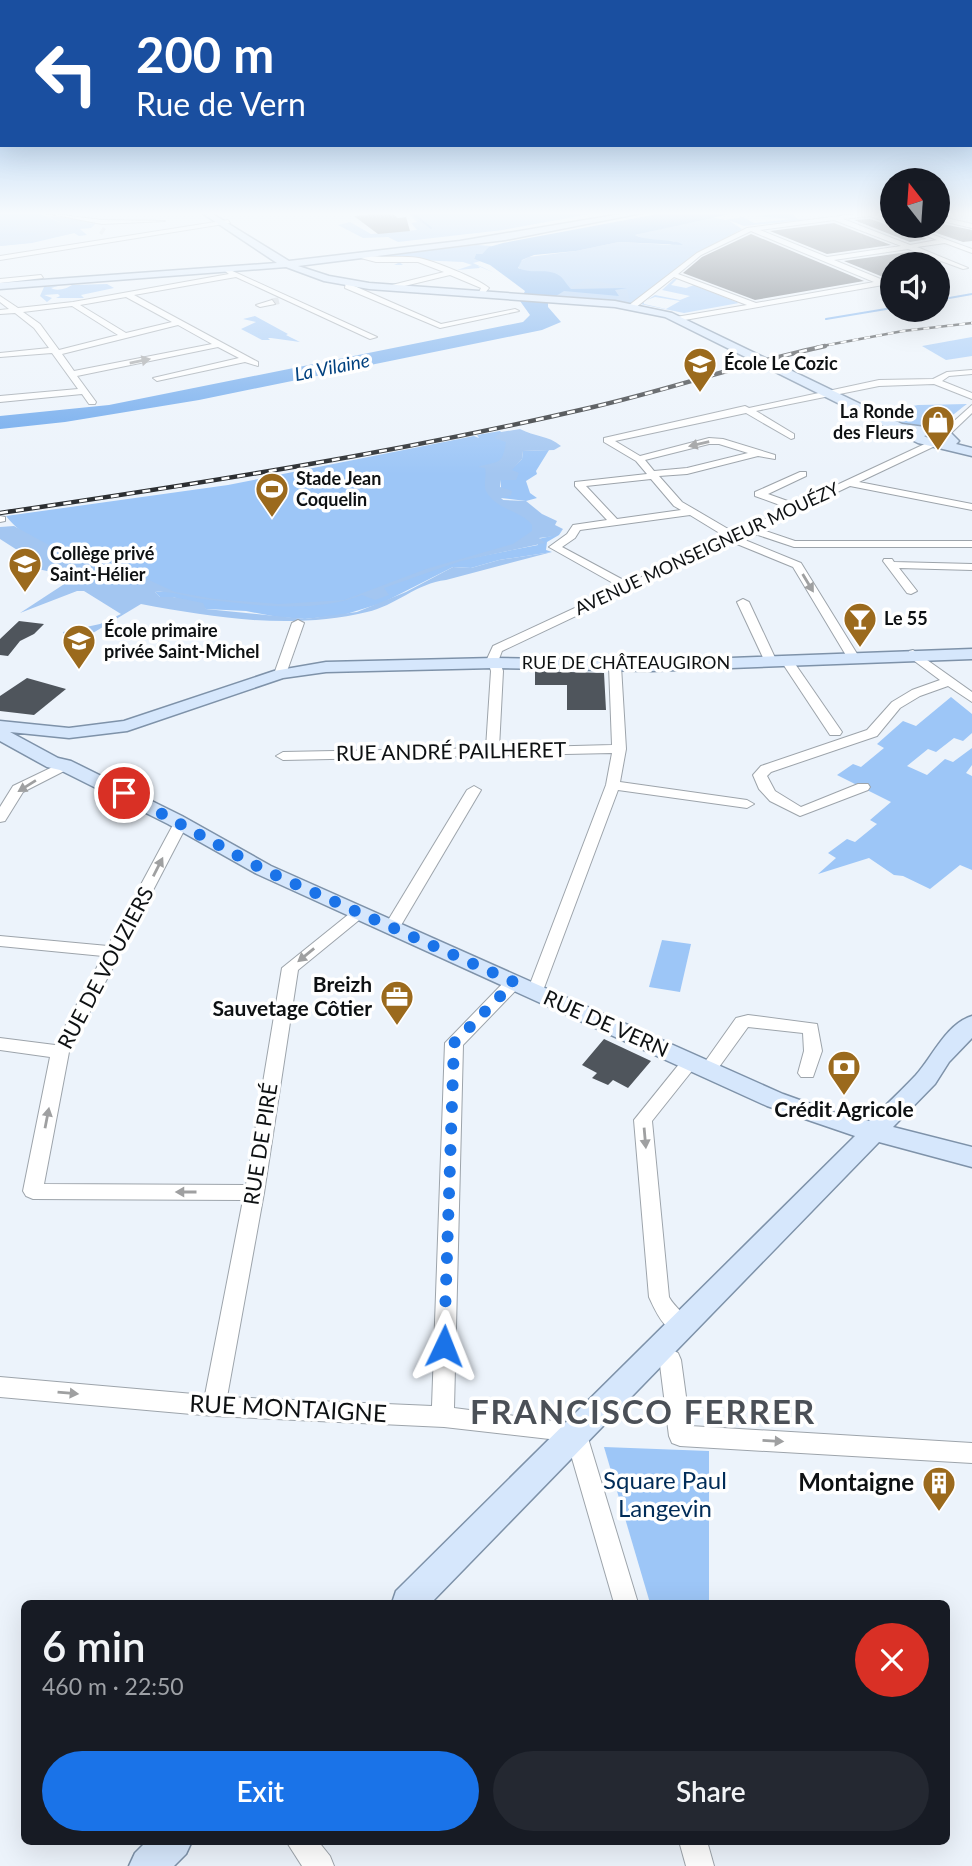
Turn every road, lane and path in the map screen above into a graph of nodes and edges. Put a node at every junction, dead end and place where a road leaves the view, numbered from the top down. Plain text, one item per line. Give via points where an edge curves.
1 (2, 300) edge
2 (98, 300) edge
3 (138, 300) edge
4 (288, 300) tunnel mouth
5 (380, 300) edge
6 (562, 300) edge
7 (643, 300) edge
8 (743, 300) edge
9 (784, 300) edge
10 (272, 302) tunnel mouth
11 (74, 304) junction
12 (260, 304) dead end
13 (756, 305) junction
14 (635, 307) junction
15 (14, 310) junction
16 (0, 312) edge
17 (515, 312) dead end
18 (679, 318) junction
19 (181, 322) junction
20 (125, 336) junction
21 (373, 337) dead end
22 (222, 344) junction
23 (56, 351) junction
24 (0, 355) edge
25 (972, 370) edge
26 (73, 374) junction
27 (157, 377) dead end
28 (935, 381) junction
29 (819, 388) junction
30 (84, 391) junction
31 (972, 396) edge
32 (0, 398) edge
33 (92, 402) dead end
34 (720, 407) dead end
35 (745, 410) junction
36 (968, 412) edge
37 (791, 436) dead end
38 (936, 437) junction
39 (972, 445) edge
40 (972, 452) edge
41 (758, 453) junction
42 (772, 457) dead end
43 (639, 459) junction
44 (803, 474) dead end
45 (653, 475) junction
46 (847, 482) junction
47 (796, 507) junction
48 (972, 507) edge
49 (691, 512) junction
50 (614, 521) junction
51 (750, 529) junction
52 (732, 537) junction
53 (873, 544) junction
54 (972, 544) edge
55 (891, 565) junction
56 (972, 567) edge
57 (629, 587) junction
58 (911, 592) dead end
59 (743, 602) dead end
60 (298, 623) dead end
61 (913, 654) junction
62 (972, 654) edge
63 (853, 657) junction
64 (779, 662) junction
65 (494, 663) junction
66 (615, 666) junction
67 (280, 674) junction
68 (950, 681) junction
69 (972, 698) edge
70 (4, 727) edge
71 (835, 732) dead end
72 (619, 749) junction
73 (492, 751) junction
74 (283, 756) dead end
75 (65, 765) junction
76 (613, 785) junction
77 (863, 787) dead end
78 (474, 790) dead end
79 (747, 804) dead end
80 (0, 818) edge
81 (181, 823) junction
82 (359, 913) junction
83 (392, 927) junction
84 (0, 941) edge
85 (114, 952) junction
86 (524, 987) junction
87 (972, 1024) edge
88 (0, 1044) edge
89 (60, 1052) junction
90 (699, 1066) junction
91 (807, 1073) dead end
92 (873, 1130) junction
93 (972, 1157) edge
94 (254, 1193) junction
95 (681, 1325) junction
96 (656, 1350) junction
97 (0, 1387) edge
98 (214, 1406) junction
99 (444, 1417) junction
100 (576, 1432) junction
101 (972, 1453) edge
102 (411, 1600) edge
103 (625, 1600) edge
104 (169, 1845) edge
105 (303, 1845) edge
106 (694, 1845) edge
107 (148, 1866) edge
108 (320, 1866) edge
109 (700, 1866) edge

1 - 15 street
2 - 11 street
3 - 19 street
4 - 21 street
5 - 17 street via 440,326
6 - 14 main road
7 - 14 street
8 - 13 street
9 - 13 street
10 - 12 street
11 - 15 street
11 - 20 street
13 - 18 street
14 - 18 main road
15 - 16 street
15 - 23 street via 37,326
18 - 29 main road
19 - 20 street
19 - 22 street
20 - 23 street
26 -> 22 street
22 - 27 street via 251,362
23 - 24 street
23 - 26 street
25 - 28 street
26 - 30 street
28 - 29 street
28 - 31 street
29 - 34 street
29 - 35 street
29 - 38 main road
30 - 32 street
30 - 33 street
35 - 37 street
35 - 43 street via 607,440
36 - 38 street, AVENUE MONSEIGNEUR MOUÉZY via 953,418
38 - 39 main road
38 - 40 main road
38 - 46 street, AVENUE MONSEIGNEUR MOUÉZY
41 - 42 street
41 -> 43 street via 709,441
41 - 45 street
43 - 45 street
44 - 47 street via 759,494
45 - 49 street
45 - 50 street via 578,484
46 - 47 street, AVENUE MONSEIGNEUR MOUÉZY
46 - 48 street
47 - 51 street, AVENUE MONSEIGNEUR MOUÉZY
49 - 50 street
49 - 52 street
50 - 57 street via 577,527 554,547
51 - 52 street, AVENUE MONSEIGNEUR MOUÉZY
51 - 53 street via 794,544
52 - 57 street, AVENUE MONSEIGNEUR MOUÉZY
52 -> 63 street via 797,565
53 - 54 street
53 - 55 street
55 - 56 street
55 - 58 street
57 - 65 street, AVENUE MONSEIGNEUR MOUÉZY via 497,649
59 - 64 street
60 - 67 street
61 - 62 main road, RUE DE CHÂTEAUGIRON
61 - 63 main road, RUE DE CHÂTEAUGIRON
61 - 68 street
63 - 64 main road, RUE DE CHÂTEAUGIRON
64 - 66 main road, RUE DE CHÂTEAUGIRON
64 - 71 street
65 - 66 main road, RUE DE CHÂTEAUGIRON
65 - 67 main road, RUE DE CHÂTEAUGIRON via 326,667
65 - 73 street
66 - 72 street
67 - 70 main road, RUE DE CHÂTEAUGIRON via 127,726 69,733
68 - 69 street
68 - 77 street via 896,705 872,733 766,769 760,775 776,801 800,811
70 - 75 main road, RUE DE VERN via 53,763
72 - 73 street, RUE ANDRÉ PAILHERET
72 - 76 street
73 - 74 street, RUE ANDRÉ PAILHERET
75 -> 80 street via 18,789
75 - 81 main road, RUE DE VERN
76 - 79 street
76 - 86 street
78 - 83 street
81 - 82 main road, RUE DE VERN via 264,870
85 -> 81 street, RUE DE VOUZIERS
82 - 83 main road, RUE DE VERN
82 -> 94 street, RUE DE PIRÉ via 290,968
83 - 86 main road, RUE DE VERN
84 - 85 street
85 - 89 street, RUE DE VOUZIERS
86 - 90 main road, RUE DE VERN
86 - 99 street via 454,1043
87 - 92 main road
88 - 89 street
94 -> 89 street, RUE DE VOUZIERS via 33,1191
90 - 91 street via 742,1022 755,1021 811,1028 813,1051
90 - 92 main road, RUE DE VERN via 814,1115
90 -> 95 street via 643,1120 659,1297 667,1313
92 - 93 main road, RUE DE VERN
92 - 95 main road
94 - 98 street, RUE DE PIRÉ
95 - 96 main road
96 - 100 main road
96 -> 101 street via 670,1360 680,1436
97 -> 98 street, RUE MONTAIGNE
98 - 99 street, RUE MONTAIGNE
99 - 100 street, RUE MONTAIGNE
100 - 102 main road
100 - 103 street
104 - 107 main road
105 - 108 street
106 - 109 street

